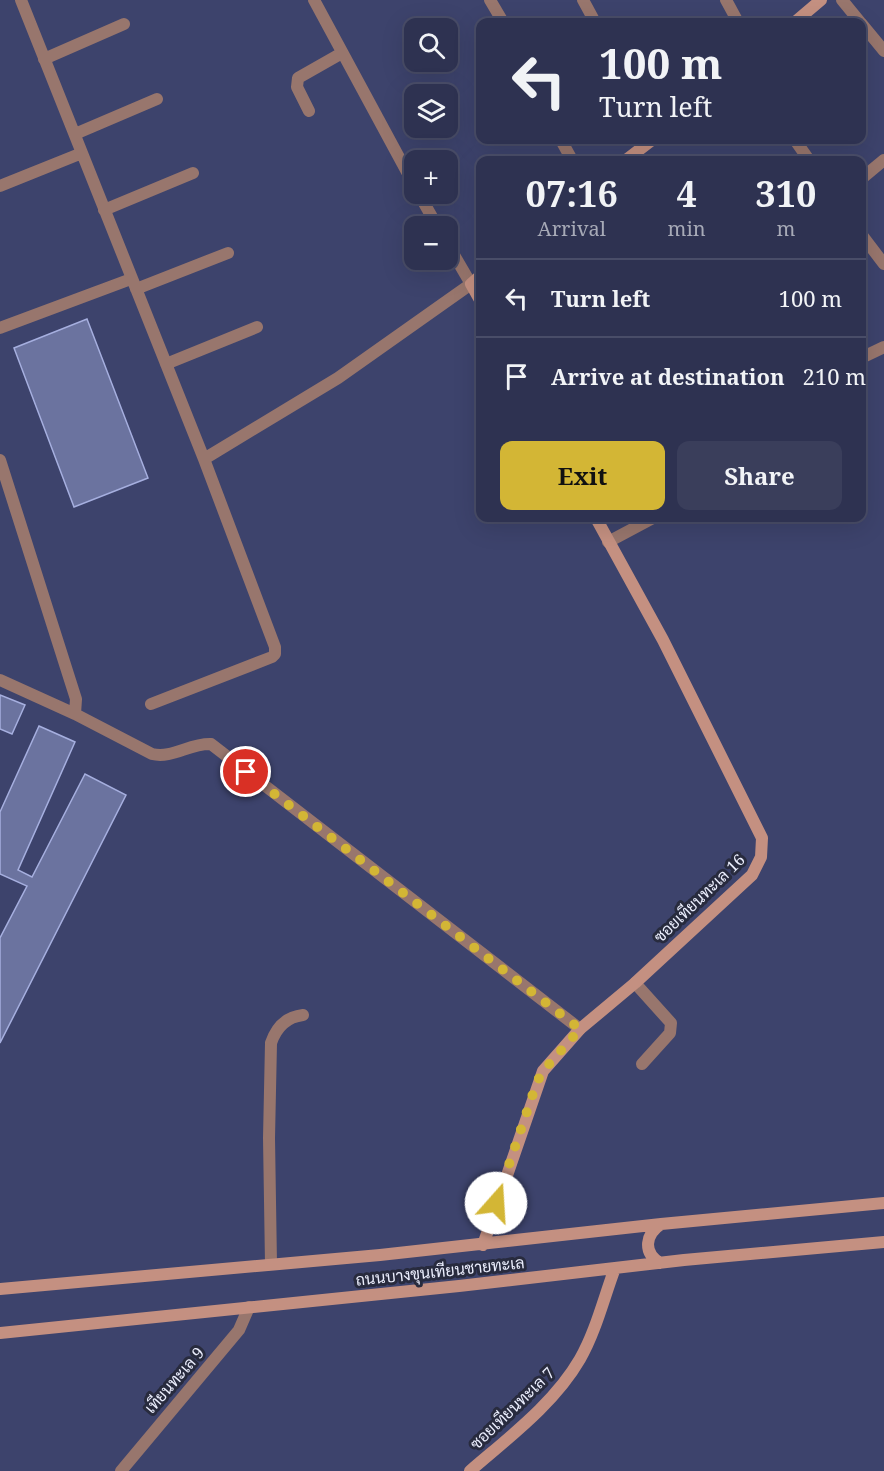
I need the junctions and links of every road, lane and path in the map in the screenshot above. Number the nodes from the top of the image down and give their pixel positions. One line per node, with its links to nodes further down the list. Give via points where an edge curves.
1 (21, 0): 17 (street)
2 (314, 0): 16 (street)
3 (490, 0): 8 (street)
4 (583, 0): 9 (street)
5 (726, 0): 10 (street)
6 (821, 0): 11 (main road)
7 (842, 0): 12 (street)
8 (501, 18)
9 (593, 18)
10 (736, 18)
11 (800, 18)
12 (857, 18)
13 (124, 24): 17 (street)
14 (866, 29): 15 (street)
15 (884, 51)
16 (342, 53): 19 (street, via 298,78 297,87); 25 (street)
17 (44, 59): 20 (street)
18 (157, 99): 20 (street)
19 (309, 111)
20 (75, 134): 22 (street)
21 (647, 144): 23 (main road)
22 (82, 153): 28 (street); 29 (street)
23 (631, 156)
24 (884, 160): 27 (street)
25 (404, 166)
26 (193, 173): 29 (street)
27 (866, 175)
28 (0, 186)
29 (104, 210): 35 (street)
30 (866, 241): 33 (street)
31 (228, 253): 35 (street)
32 (458, 258): 34 (street)
33 (884, 264)
34 (475, 280): 41 (street, via 338,378)
35 (133, 284): 37 (street); 40 (street)
36 (257, 327): 40 (street)
37 (0, 328)
38 (884, 347): 39 (street)
39 (866, 356)
40 (166, 364): 41 (street)
41 (204, 459): 47 (street, via 275,654)
42 (0, 460): 48 (street, via 76,699)
43 (598, 522): 45 (main road, ซอยเทียนทะเล 16)
44 (646, 522): 45 (street)
45 (608, 542): 49 (main road, ซอยเทียนทะเล 16, via 663,640 763,846 752,874)
46 (0, 680): 48 (street)
47 (151, 704)
48 (75, 714): 51 (street, via 160,756 211,744)
49 (635, 983): 51 (main road, ซอยเทียนทะเล 16); 52 (street, via 671,1023)
50 (303, 1015): 58 (street, via 291,1016 275,1032 271,1043)
51 (580, 1029): 56 (main road, ซอยเทียนทะเล 16, via 537,1082)
52 (642, 1064)
53 (884, 1203): 54 (main road, ถนนบางขุนเทียนชายทะเล)
54 (661, 1224): 56 (main road, ถนนบางขุนเทียนชายทะเล); 57 (main road, via 652,1230 647,1243 651,1255)
55 (884, 1242): 57 (main road, ถนนบางขุนเทียนชายทะเล)
56 (483, 1245): 58 (main road, ถนนบางขุนเทียนชายทะเล)
57 (660, 1263): 59 (main road, ถนนบางขุนเทียนชายทะเล)
58 (272, 1264): 60 (main road, ถนนบางขุนเทียนชายทะเล)
59 (615, 1268): 61 (main road, ถนนบางขุนเทียนชายทะเล); 64 (main road, ซอยเทียนทะเล 7, via 581,1357 564,1383)
60 (0, 1289)
61 (249, 1308): 62 (main road, ถนนบางขุนเทียนชายทะเล); 63 (street, เทียนทะเล 9, via 239,1330)
62 (0, 1333)
63 (121, 1471)
64 (470, 1471)

